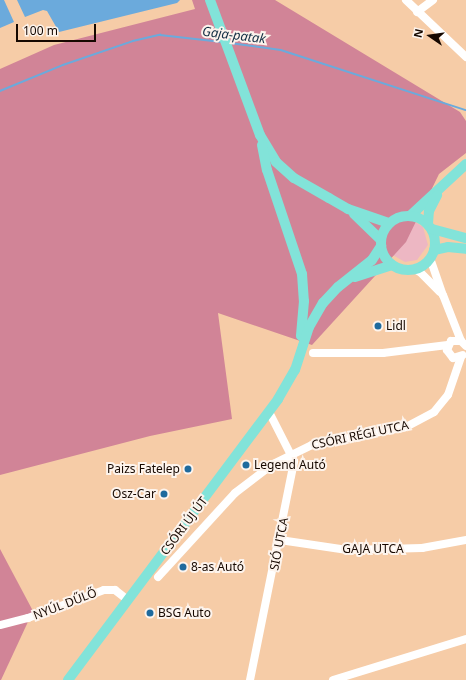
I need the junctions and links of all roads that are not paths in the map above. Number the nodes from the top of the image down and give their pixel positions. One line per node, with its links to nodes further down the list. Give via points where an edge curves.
1 (210, 0): 6 (main road)
2 (406, 0): 4 (street)
3 (433, 0): 4 (street)
4 (417, 12): 5 (street)
5 (466, 57)
6 (260, 135): 9 (main road, via 271,155 289,174); 26 (main road, via 267,170 302,274 304,318)
7 (466, 164): 8 (main road)
8 (450, 178): 10 (main road); 12 (main road, via 433,202 428,215)
9 (348, 209): 11 (main road); 14 (main road)
10 (411, 215): 11 (main road, via 399,217); 12 (main road)
11 (389, 223): 14 (main road)
12 (430, 226): 13 (main road); 16 (main road, via 436,241)
13 (466, 238)
14 (381, 243): 17 (main road, via 385,257); 19 (main road, via 372,260)
15 (466, 249): 16 (main road, via 448,247)
16 (432, 254): 18 (main road); 20 (street)
17 (392, 265): 18 (main road); 19 (main road)
18 (414, 269): 20 (street)
19 (349, 279): 26 (main road, via 328,296 314,317)
20 (443, 295): 21 (street)
21 (453, 321): 22 (street); 23 (street)
22 (464, 344): 23 (street); 25 (street, CSÓRI RÉGI UTCA)
23 (450, 349): 24 (street, via 425,348 371,354); 25 (street); 27 (street)
24 (313, 353)
25 (463, 356): 27 (street, CSÓRI RÉGI UTCA)
26 (295, 370): 28 (main road, CSÓRI ÚJ ÚT)
27 (452, 386): 29 (street, CSÓRI RÉGI UTCA, via 441,405 414,423 392,430 321,442)
28 (269, 412): 29 (street, SIÓ UTCA); 33 (main road, CSÓRI ÚJ ÚT)
29 (292, 454): 30 (street, SIÓ UTCA, via 294,461); 32 (street, CSÓRI RÉGI UTCA, via 242,486)
30 (280, 540): 31 (street, GAJA UTCA, via 347,550 422,548); 37 (street, SIÓ UTCA)
31 (466, 540)
32 (158, 576)
33 (128, 600): 34 (street, NYÚL DŰLŐ, via 115,590 104,590 28,618); 36 (main road, CSÓRI ÚJ ÚT)
34 (0, 625)
35 (466, 638): 38 (street)
36 (68, 680)
37 (250, 680)
38 (333, 680)

